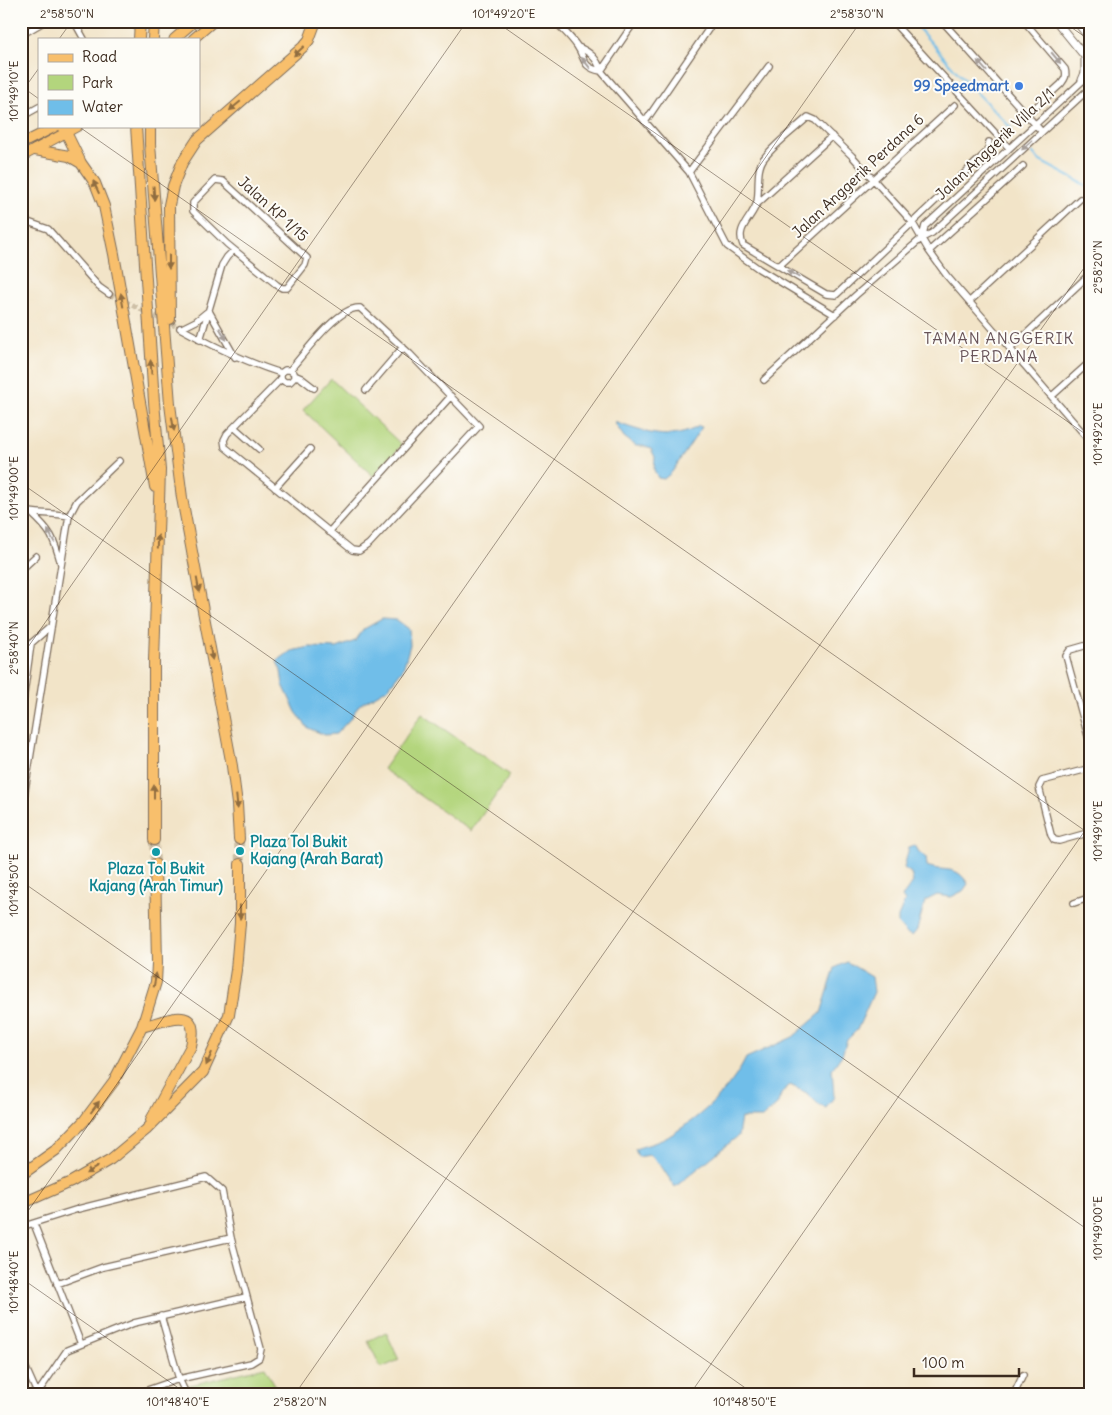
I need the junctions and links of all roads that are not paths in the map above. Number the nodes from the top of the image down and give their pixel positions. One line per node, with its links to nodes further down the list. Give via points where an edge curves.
1 (45, 21): 17 (street)
2 (74, 21): 18 (street)
3 (140, 21): 19 (highway)
4 (154, 21): 20 (highway)
5 (195, 21): 16 (main road)
6 (214, 21): 23 (main road)
7 (316, 21): 80 (highway, one-way to 80, via 312,35 303,47 197,140 172,186 169,204)
8 (555, 21): 25 (street)
9 (635, 21): 29 (street)
10 (714, 21): 37 (street)
11 (892, 21): 47 (street)
12 (942, 21): 35 (street, one-way to 12)
13 (1024, 21): 35 (street, one-way to 35, via 1066,74 1061,84)
14 (1056, 21): 26 (street)
15 (1076, 21): 24 (street)
16 (184, 30): 21 (main road); 22 (main road)
17 (21, 36)
18 (83, 38)
19 (139, 38)
20 (153, 38)
21 (175, 38)
22 (191, 38)
23 (193, 38)
24 (1091, 40)
25 (578, 47): 29 (street, via 589,52); 29 (street, one-way to 25, via 591,69 582,59)
26 (1084, 56): 27 (street); 31 (street)
27 (1091, 64)
28 (769, 66): 52 (street)
29 (601, 71): 37 (street)
30 (1091, 73): 31 (street, Jalan Anggerik Villa 2/1)
31 (1082, 80): 38 (street, Jalan Anggerik Villa 2/1)
32 (1090, 88): 43 (street, Jalan Anggerik Villa 2/1)
33 (955, 104): 53 (street, Jalan Anggerik Perdana 6)
34 (38, 108): 36 (street)
35 (1027, 116): 38 (street)
36 (21, 117)
37 (645, 122): 52 (street)
38 (1034, 124): 43 (street); 47 (street, Jalan Anggerik Villa 2/1)
39 (53, 128): 46 (main road)
40 (136, 128): 87 (highway, one-way to 40, via 160,470)
41 (150, 128): 80 (highway, one-way to 80)
42 (65, 130): 48 (main road); 50 (highway)
43 (1042, 132): 58 (street, Jalan Anggerik Villa 2/1, one-way to 58, via 932,233)
44 (832, 136): 53 (street); 55 (street); 55 (street, via 808,117 763,158)
45 (990, 142): 57 (street, via 988,151)
46 (21, 144): 48 (main road)
47 (1009, 148): 58 (street, Jalan Anggerik Villa 2/1, via 924,226)
48 (34, 151): 49 (main road); 50 (highway, via 69,156)
49 (21, 157)
50 (82, 163): 87 (highway, one-way to 50, via 104,206)
51 (1023, 166): 60 (street)
52 (689, 172): 66 (street, via 727,246)
53 (874, 180): 57 (street); 61 (street, Jalan Anggerik Perdana 6)
54 (1080, 200): 64 (street)
55 (757, 204): 61 (street, via 741,231 741,240 743,245)
56 (21, 221): 63 (street, via 48,229)
57 (912, 222): 58 (street); 61 (street, one-way to 61, via 836,294 826,294)
58 (922, 238): 60 (street); 66 (street, Jalan Anggerik Villa 2/1)
59 (234, 250): 59 (street, Jalan KP 1/15, via 192,208 193,202 215,180 223,181 307,258 305,266 287,288 282,288); 65 (street, via 222,265)
60 (929, 251): 64 (street)
61 (779, 266)
62 (1091, 273): 69 (street)
63 (109, 294)
64 (970, 301): 69 (street)
65 (209, 311): 67 (street); 67 (street, via 181,328); 70 (street, one-way to 70)
66 (835, 315): 75 (street, Jalan Anggerik Villa 2/1)
67 (200, 340): 70 (street)
68 (403, 347): 72 (street, via 367,313 355,308 336,318); 77 (street); 78 (street)
69 (1011, 348): 79 (street)
70 (236, 357): 74 (street)
71 (1091, 361): 79 (street)
72 (290, 370): 73 (street); 74 (street, via 285,370)
73 (294, 375): 74 (street, via 290,382 285,382); 76 (street)
74 (281, 376): 81 (street)
75 (764, 380)
76 (314, 388)
77 (366, 390)
78 (451, 396): 91 (street); 91 (street, via 478,423 477,430 369,544 352,550)
79 (1052, 396): 82 (street)
80 (170, 404): 104 (highway, one-way to 104, via 182,498 232,766)
81 (234, 427): 83 (street); 86 (street, via 224,440 225,447)
82 (1091, 442)
83 (258, 449)
84 (310, 449): 86 (street)
85 (118, 461): 90 (street, via 77,500)
86 (275, 488): 91 (street)
87 (158, 503): 105 (highway, one-way to 87)
88 (21, 511): 89 (street)
89 (31, 513): 90 (street); 93 (street, one-way to 89, via 52,536)
90 (70, 516): 93 (street)
91 (329, 532)
92 (36, 556): 94 (street)
93 (61, 566): 95 (street)
94 (21, 570)
95 (50, 627): 96 (street); 102 (street)
96 (32, 644): 98 (street); 99 (street)
97 (1091, 644): 100 (street, via 1070,650 1066,656)
98 (21, 652)
99 (21, 715)
100 (1091, 747)
101 (1091, 768): 103 (street, via 1042,781 1038,786 1054,840)
102 (21, 815)
103 (1091, 832)
104 (239, 839)
105 (154, 840)
106 (155, 864): 110 (highway, one-way to 106, via 156,982)
107 (240, 864): 111 (highway, one-way to 111, via 240,923 229,1015 203,1072)
108 (1091, 897): 109 (street)
109 (1074, 903)
110 (142, 1027): 111 (highway, via 181,1017 188,1019 194,1032 191,1046); 112 (highway, one-way to 110, via 56,1150 84,1121 114,1081)
111 (146, 1130): 113 (highway, one-way to 113, via 111,1159 79,1178)
112 (21, 1175)
113 (21, 1204)
114 (34, 1224): 115 (street); 116 (street, via 78,1209 206,1178 222,1191); 117 (street)
115 (21, 1227)
116 (231, 1238): 117 (street, via 103,1267); 118 (street)
117 (57, 1284): 120 (street)
118 (246, 1297): 119 (street); 123 (street, via 261,1349 259,1358 251,1363)
119 (161, 1316): 120 (street); 123 (street)
120 (81, 1344): 124 (street, via 67,1350)
121 (21, 1357): 124 (street)
122 (1023, 1375): 127 (street)
123 (179, 1379): 125 (street); 126 (street)
124 (37, 1393)
125 (136, 1394)
126 (186, 1394)
127 (1014, 1394)

